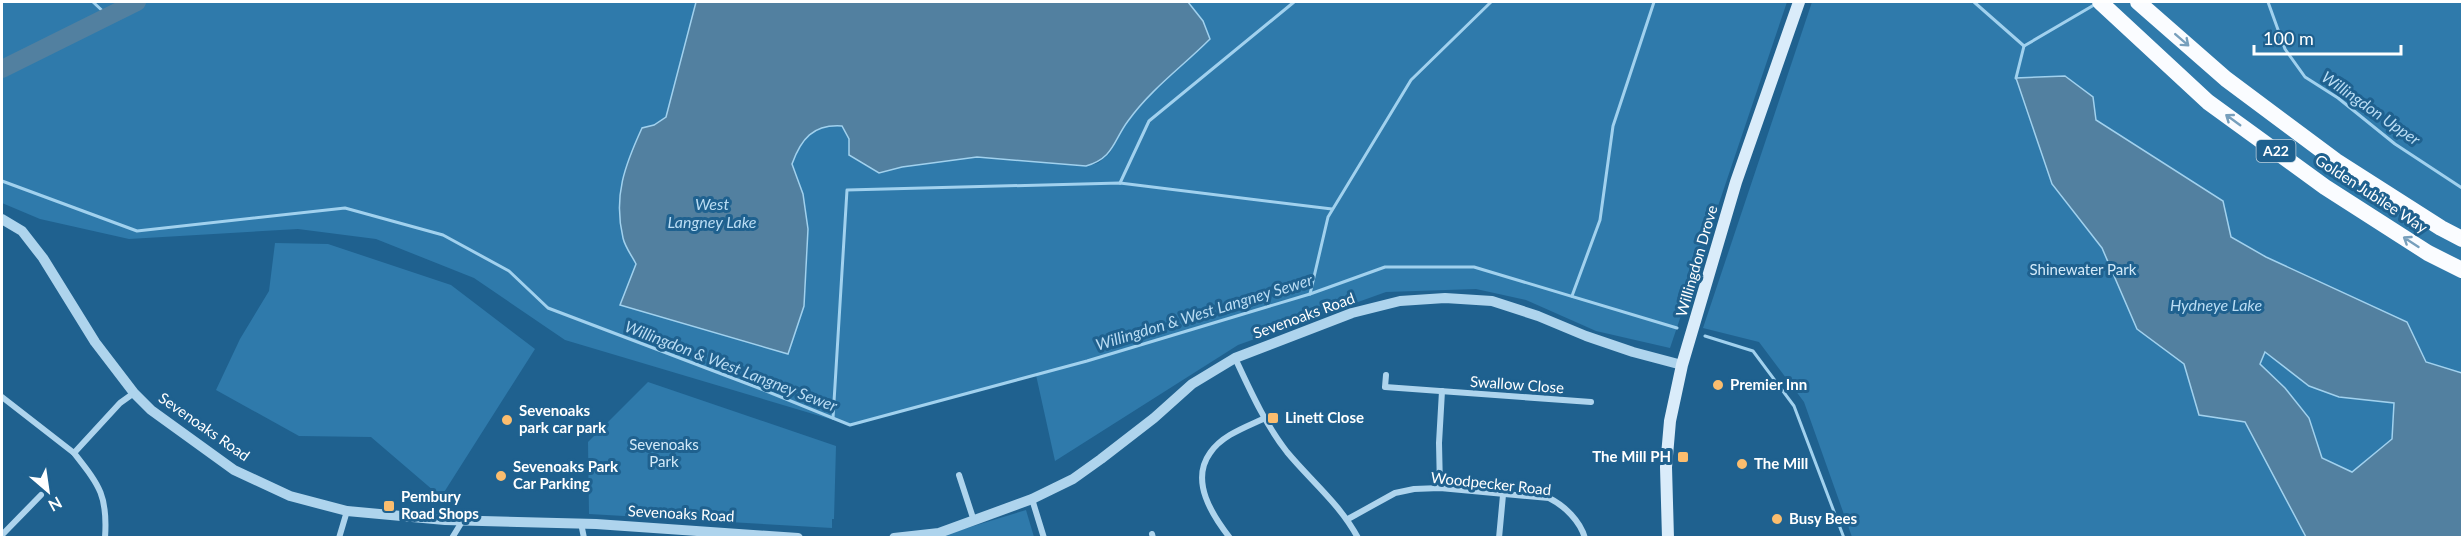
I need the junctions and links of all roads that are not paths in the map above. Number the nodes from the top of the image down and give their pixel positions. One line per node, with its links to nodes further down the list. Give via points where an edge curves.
1 (1799, 2): 8 (main road, Willingdon Drove, via 1736,182)
2 (2138, 2): 5 (highway, Golden Jubilee Way / A22, one-way to 5, via 2226,79 2336,161)
3 (2104, 5): 6 (highway, Golden Jubilee Way / A22, one-way to 3, via 2428,253 2325,187 2217,109)
4 (2, 219): 11 (street, Sevenoaks Road, via 22,231 43,258 95,342)
5 (2463, 238)
6 (2463, 270)
7 (1234, 358): 8 (street, Sevenoaks Road, via 1352,313 1400,301 1445,298 1492,301 1633,352); 14 (street); 20 (street, Sevenoaks Road, via 1192,384 1073,479)
8 (1682, 365): 39 (main road, Willingdon Drove, via 1666,467)
9 (1386, 375): 10 (street, Swallow Close, via 1385,387)
10 (1442, 391): 13 (street, Swallow Close); 17 (street)
11 (134, 393): 15 (street); 21 (street, Sevenoaks Road, via 151,410 234,470 290,496)
12 (2, 399): 15 (street)
13 (1591, 402)
14 (1264, 418): 23 (street, via 1286,451); 35 (street, via 1232,434 1210,453 1202,474 1206,499)
15 (74, 453): 28 (street, via 97,482 107,512)
16 (959, 474): 24 (street)
17 (1440, 488): 19 (street, Woodpecker Road); 23 (street, Woodpecker Road, via 1395,493)
18 (41, 495): 26 (street)
19 (1503, 495): 37 (street); 38 (street, Woodpecker Road, via 1549,498 1559,503)
20 (1032, 500): 24 (street, Sevenoaks Road); 34 (street)
21 (347, 512): 22 (street, Sevenoaks Road); 29 (street)
22 (463, 519): 25 (street, Sevenoaks Road); 30 (street)
23 (1348, 519): 36 (street)
24 (974, 521): 33 (street, Sevenoaks Road, via 939,533)
25 (581, 523): 27 (street, Sevenoaks Road); 31 (street)
26 (2, 535)
27 (733, 535): 32 (street, Sevenoaks Road)
28 (105, 537)
29 (339, 537)
30 (452, 537)
31 (584, 537)
32 (798, 537)
33 (894, 537)
34 (1044, 537)
35 (1230, 537)
36 (1358, 537)
37 (1500, 537)
38 (1585, 537)
39 (1668, 537)

